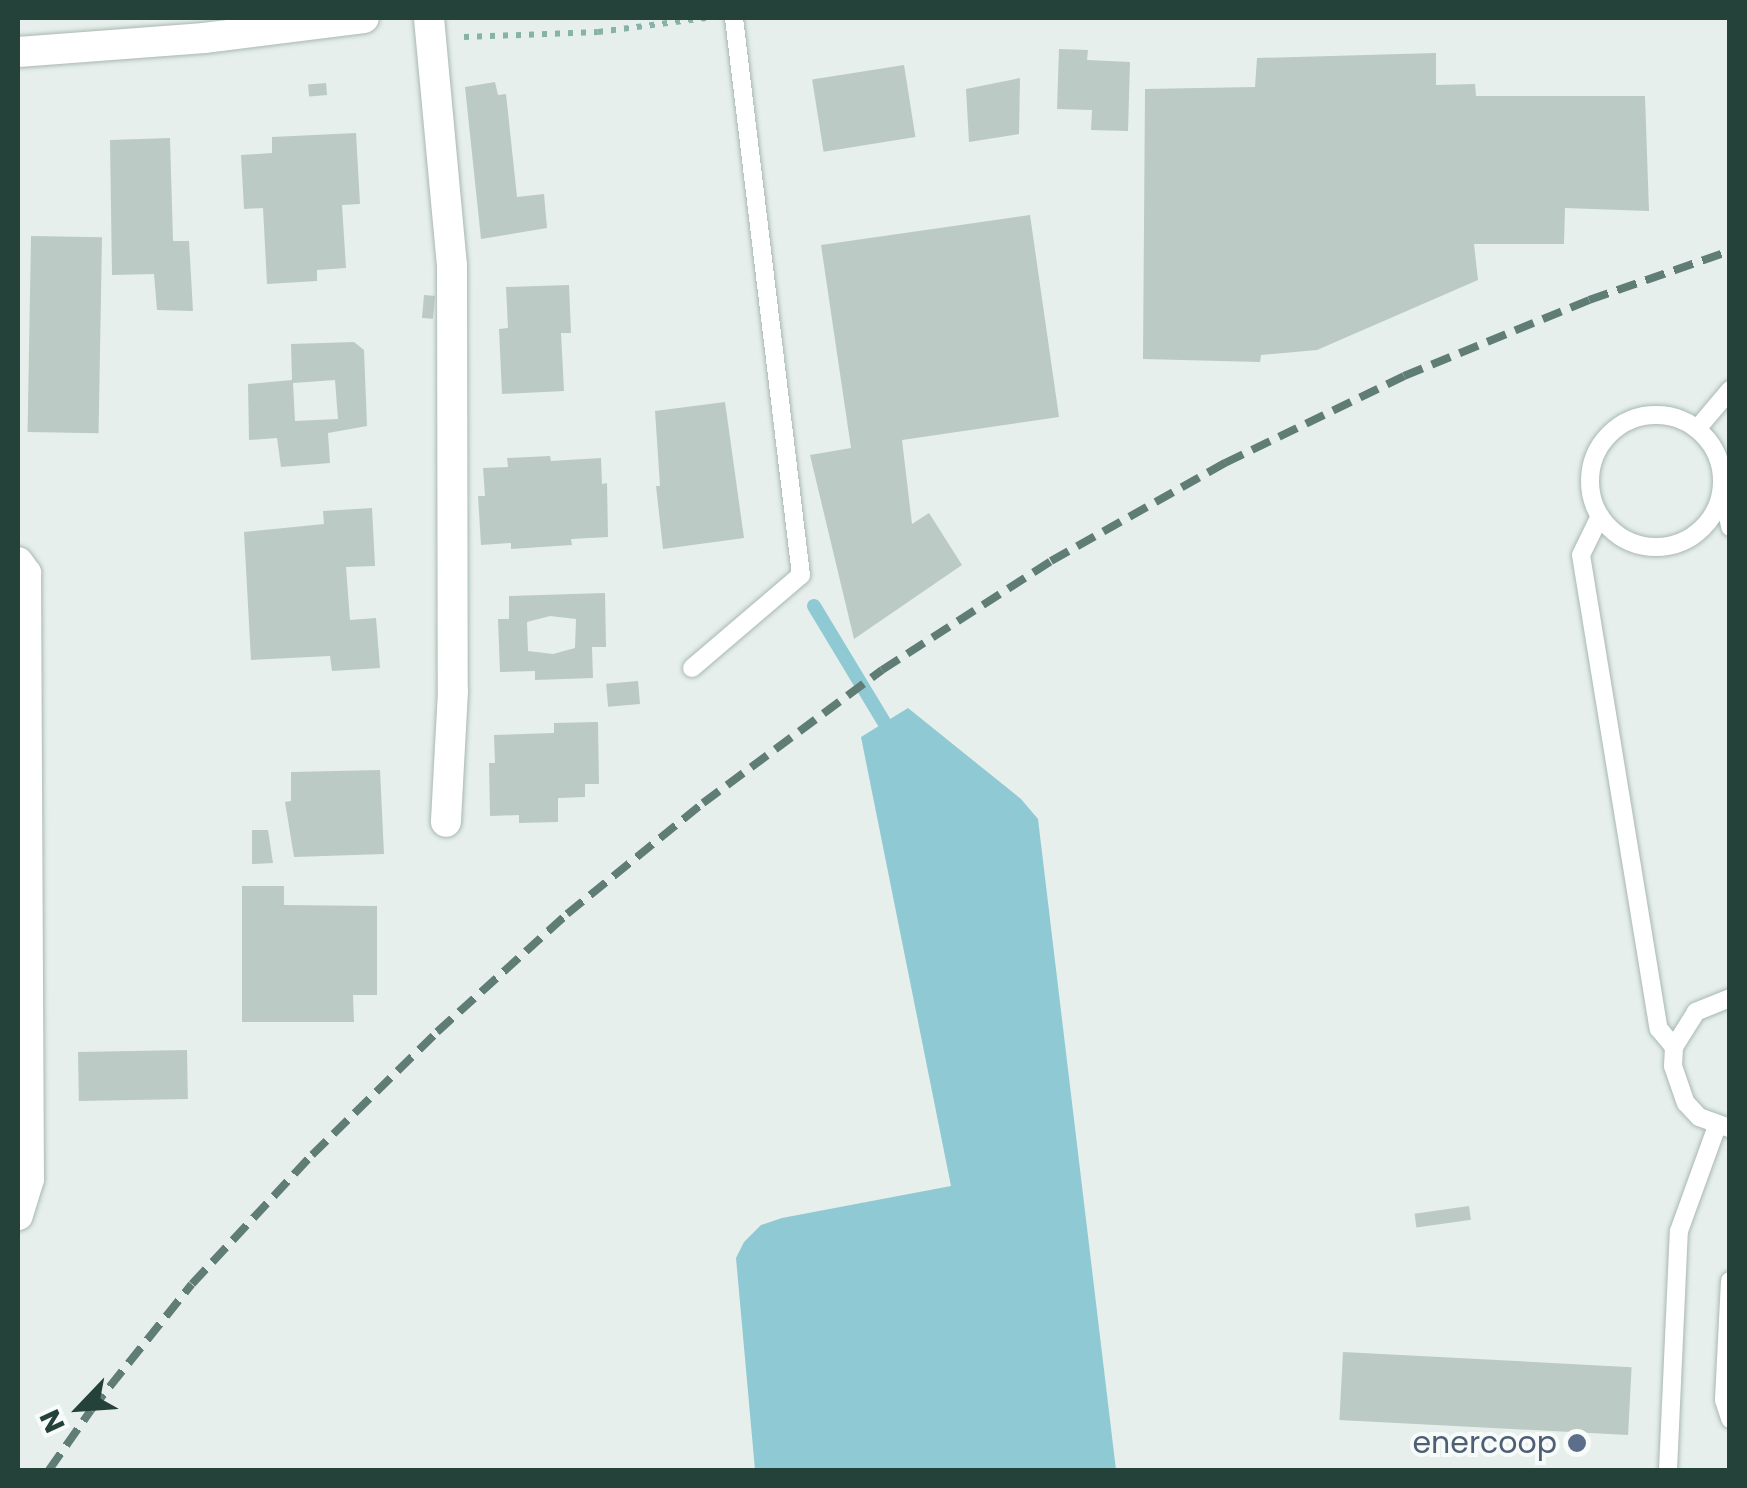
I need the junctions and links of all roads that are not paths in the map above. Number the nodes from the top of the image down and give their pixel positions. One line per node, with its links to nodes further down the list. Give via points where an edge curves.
1 (364, 18): 4 (street)
2 (429, 18): 12 (street, via 452,266 453,692)
3 (734, 18): 11 (lane, via 801,575)
4 (18, 52)
5 (1730, 390): 6 (lane)
6 (1697, 429): 7 (lane, via 1717,454); 8 (lane, via 1663,415 1627,421 1612,431 1590,480)
7 (1722, 486): 8 (lane, via 1718,504 1696,534 1662,548 1626,540); 9 (lane)
8 (1600, 516): 14 (lane, via 1581,555 1659,1029)
9 (1730, 527)
10 (18, 562): 16 (street, via 26,573 29,1160)
11 (692, 668)
12 (446, 822)
13 (1730, 998): 14 (lane, via 1696,1012)
14 (1674, 1047): 15 (lane, via 1674,1072 1686,1103)
15 (1723, 1127): 20 (lane, via 1679,1231)
16 (18, 1216)
17 (1730, 1280): 18 (lane)
18 (1728, 1329): 19 (lane, via 1724,1400)
19 (1730, 1419)
20 (1668, 1470)

